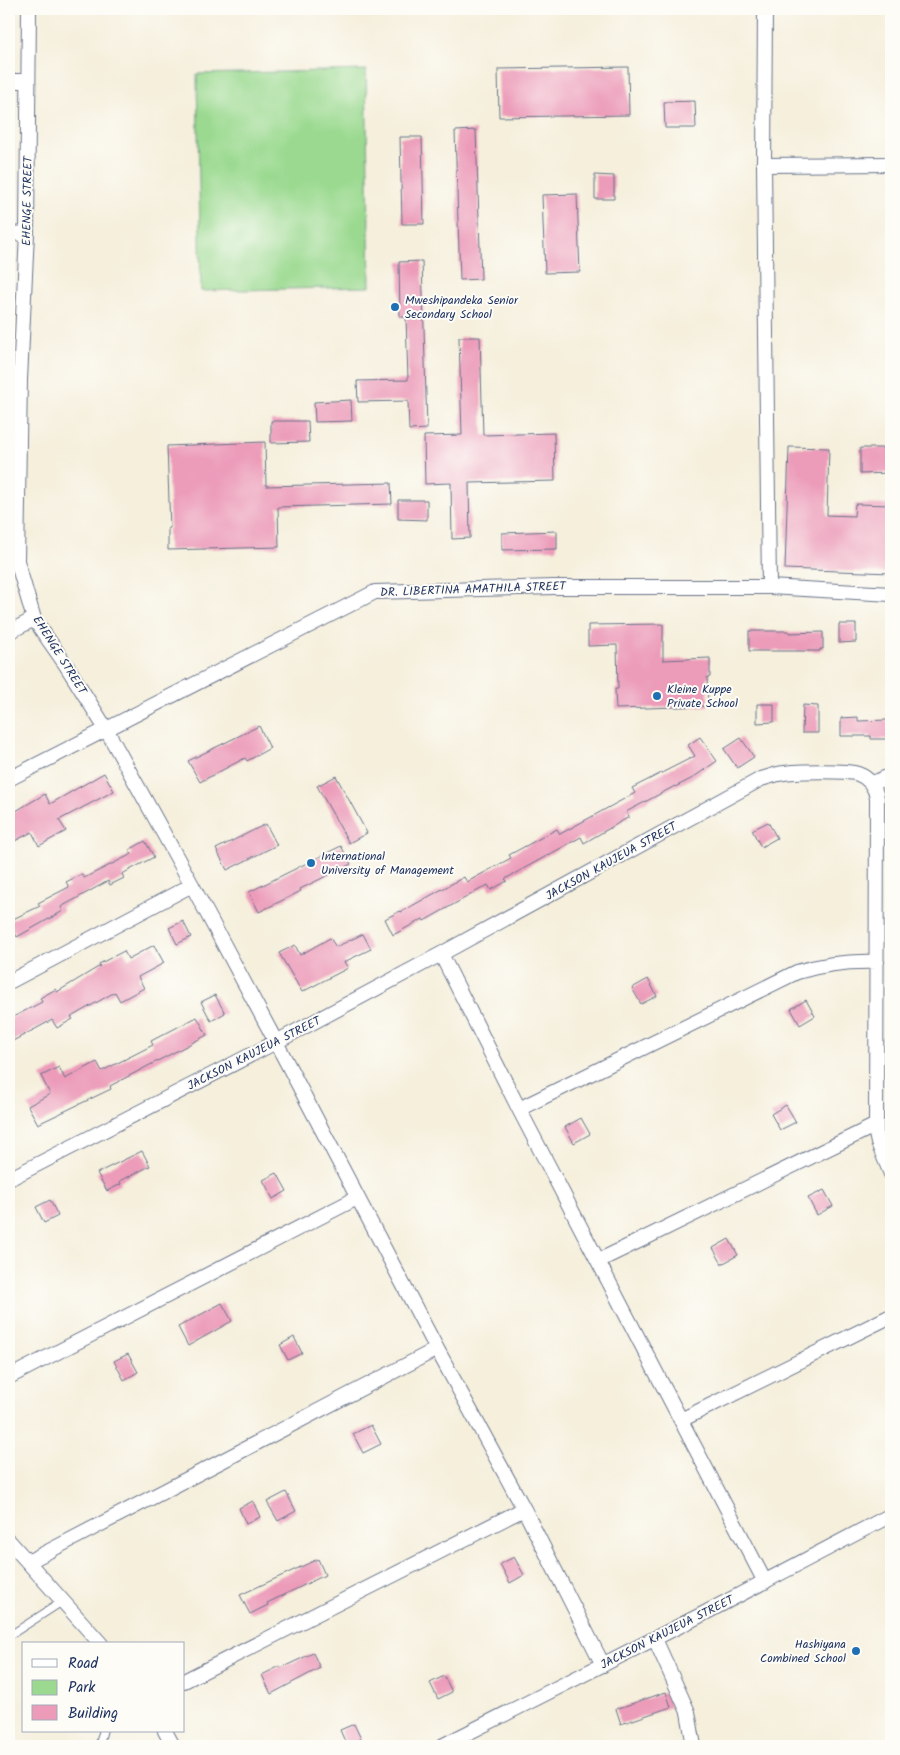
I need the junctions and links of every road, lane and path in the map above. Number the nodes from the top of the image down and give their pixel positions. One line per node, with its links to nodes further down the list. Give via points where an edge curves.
1 (29, 9): 3 (street, EHENGE STREET)
2 (765, 9): 6 (street)
3 (28, 80): 4 (street); 7 (street, EHENGE STREET)
4 (9, 81)
5 (891, 164): 6 (street)
6 (764, 165): 10 (street)
7 (28, 233): 8 (street); 9 (street, EHENGE STREET)
8 (9, 234)
9 (15, 380): 12 (street, EHENGE STREET, via 16,561)
10 (770, 587): 11 (street, DR. LIBERTINA AMATHILA STREET); 14 (street, DR. LIBERTINA AMATHILA STREET, via 554,587 375,592)
11 (891, 594)
12 (34, 619): 13 (street); 14 (street, EHENGE STREET)
13 (9, 632)
14 (106, 729): 16 (street, DR. LIBERTINA AMATHILA STREET); 18 (street, EHENGE STREET)
15 (891, 775): 17 (street)
16 (9, 779)
17 (871, 784): 19 (street, JACKSON KAUJEUA STREET, via 859,774 848,773 783,773 761,779); 20 (street, via 877,798)
18 (192, 886): 21 (street); 22 (street, EHENGE STREET)
19 (441, 954): 22 (street, JACKSON KAUJEUA STREET); 23 (street)
20 (877, 962): 23 (street, via 838,962 797,972); 24 (street)
21 (9, 982)
22 (276, 1042): 26 (street, JACKSON KAUJEUA STREET); 27 (street, EHENGE STREET)
23 (520, 1109): 28 (street)
24 (876, 1125): 25 (street, via 878,1143); 28 (street)
25 (891, 1174)
26 (9, 1179)
27 (357, 1198): 30 (street, EHENGE STREET); 31 (street)
28 (598, 1261): 32 (street)
29 (891, 1316): 32 (street)
30 (437, 1349): 33 (street, EHENGE STREET); 36 (street)
31 (9, 1377)
32 (681, 1420): 37 (street)
33 (524, 1509): 42 (street, EHENGE STREET); 43 (street)
34 (891, 1515): 37 (street, JACKSON KAUJEUA STREET)
35 (9, 1541): 36 (street)
36 (28, 1562): 38 (street)
37 (765, 1582): 40 (street, JACKSON KAUJEUA STREET)
38 (63, 1601): 39 (lane); 41 (street)
39 (9, 1636)
40 (655, 1639): 42 (street, JACKSON KAUJEUA STREET); 49 (street, via 688,1712)
41 (98, 1642)
42 (603, 1665): 48 (street, JACKSON KAUJEUA STREET)
43 (185, 1680)
44 (104, 1732): 46 (lane)
45 (166, 1732): 47 (street)
46 (99, 1746)
47 (173, 1746)
48 (442, 1746)
49 (694, 1746)

